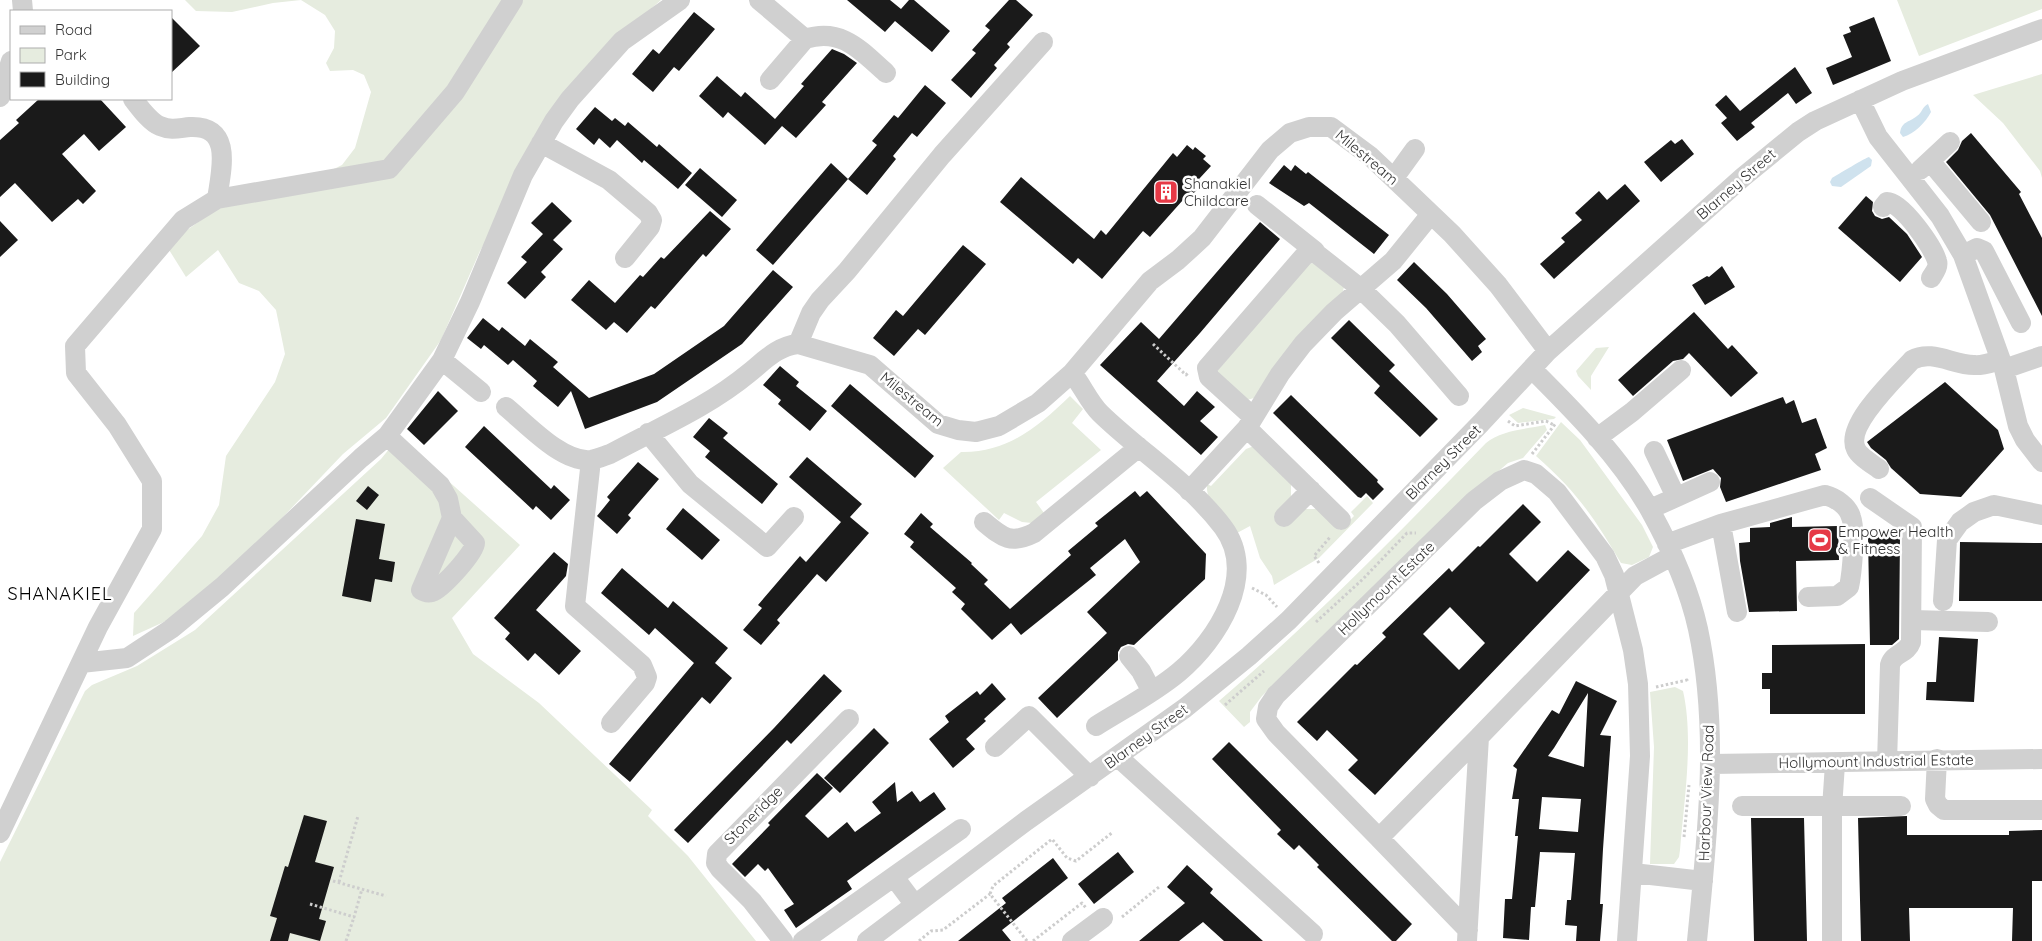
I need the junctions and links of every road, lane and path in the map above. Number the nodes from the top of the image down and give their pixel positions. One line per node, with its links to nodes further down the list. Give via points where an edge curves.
1 (512, 0): 19 (street, via 455,92 389,169)
2 (680, 0): 14 (street, via 622,41 570,99)
3 (760, 0): 5 (street)
4 (2042, 29): 12 (street, Blarney Street, via 1909,78)
5 (806, 39): 8 (street, via 837,36 856,47); 9 (street)
6 (1043, 42): 32 (street, via 942,155 820,300)
7 (10, 64): 10 (street)
8 (886, 73)
9 (770, 80)
10 (0, 97)
11 (134, 100): 19 (street, via 158,126 174,130 191,127 210,130 220,140 223,160)
12 (1860, 100): 18 (street, via 1878,138); 34 (street, Blarney Street, via 1815,121 1773,152)
13 (1950, 142): 16 (street)
14 (542, 143): 28 (street, via 609,180 648,213 652,220 650,227); 36 (street, via 523,175)
15 (1415, 149): 17 (street)
16 (1930, 161): 18 (street); 24 (street)
17 (1394, 178): 22 (street, Milestream); 41 (street, Milestream, via 1331,127 1309,127 1290,133 1270,150 1202,238 1150,281)
18 (1912, 178): 23 (street)
19 (217, 199): 84 (street, via 183,220 75,346 76,373 152,480 152,529)
20 (1257, 205): 26 (street)
21 (1883, 207): 25 (street, via 1887,202 1895,204)
22 (1431, 214): 30 (street, via 1393,260); 34 (street, Milestream, via 1498,285)
23 (1940, 216): 25 (street); 27 (street)
24 (1981, 222)
25 (1922, 233): 29 (street, via 1938,262)
26 (1315, 251): 30 (street); 47 (street, via 1304,256 1208,368 1209,377)
27 (1963, 255): 31 (street, via 1977,248 1984,251); 37 (street)
28 (625, 258)
29 (1931, 278)
30 (1360, 288): 43 (street, via 1415,344); 47 (street, via 1303,344)
31 (2021, 323)
32 (798, 344): 41 (street, Milestream, via 870,365 938,424 976,432 1010,421 1038,403); 49 (street, via 776,351 720,395)
33 (1153, 344): 40 (path, via 1186,375)
34 (1548, 350): 38 (street, Blarney Street)
35 (2042, 356): 37 (street)
36 (442, 360): 42 (street); 50 (street)
37 (2003, 364): 55 (street, via 2018,426); 56 (street, via 1974,366 1938,357 1912,360 1856,428 1856,450)
38 (1532, 368): 45 (street, Harbour View Road); 46 (street, Blarney Street)
39 (1681, 370): 51 (street)
40 (1189, 371)
41 (1072, 373): 52 (street, via 1098,411)
42 (481, 392)
43 (1459, 396)
44 (506, 407): 54 (street, via 558,450 575,458)
45 (1570, 407): 48 (path); 51 (street, Harbour View Road)
46 (1496, 408): 48 (path, via 1515,426 1546,421); 79 (street, Blarney Street)
47 (1250, 423): 59 (street); 60 (street)
48 (1554, 425): 57 (path, via 1528,459)
49 (648, 433): 54 (street, via 610,454); 65 (street, via 690,484 767,547)
50 (387, 436): 67 (street, via 440,485 448,499); 84 (street, via 171,630 127,658)
51 (1596, 438): 63 (street, Harbour View Road)
52 (1138, 448): 60 (street); 68 (street, via 1024,538 1002,537)
53 (1654, 451): 61 (street)
54 (591, 460): 91 (street, via 575,606 642,665 648,677)
55 (2042, 462)
56 (1879, 469)
57 (1524, 470): 71 (street, Hollymount Estate, via 1486,491); 75 (street, via 1536,474 1556,492 1605,556 1614,575)
58 (1710, 482): 61 (street)
59 (1311, 490): 66 (street); 70 (street)
60 (1189, 491): 74 (street, via 1227,533 1235,552)
61 (1676, 497): 63 (street)
62 (1870, 498): 80 (street, via 1912,527)
63 (1650, 509): 72 (street, Harbour View Road)
64 (2042, 515): 77 (street, via 1994,505 1974,512 1960,522 1946,540)
65 (794, 517)
66 (1284, 517)
67 (452, 518)
68 (984, 522)
69 (1721, 524): 72 (street); 76 (street, via 1825,495 1839,502 1851,517 1852,576 1849,587 1837,596); 78 (street)
70 (1337, 527): 73 (path, via 1314,556)
71 (1435, 540): 82 (path, via 1407,533); 112 (street, Hollymount Estate, via 1276,695 1268,707 1266,719 1276,734)
72 (1670, 550): 75 (street); 99 (street, Harbour View Road, via 1698,629 1706,688)
73 (1320, 564)
74 (1236, 580): 79 (path, via 1266,595); 86 (street, via 1232,598 1211,635 1179,672)
75 (1617, 594): 88 (street, via 1633,650); 93 (street)
76 (1808, 596)
77 (1943, 601)
78 (1737, 612)
79 (1289, 620): 95 (street, Blarney Street, via 1218,683)
80 (1912, 620): 81 (street); 98 (street, via 1909,648 1894,657 1890,665)
81 (1988, 622)
82 (1311, 627)
83 (1129, 656): 86 (street)
84 (81, 663): 110 (street)
85 (1269, 666): 89 (path)
86 (1151, 690): 92 (street)
87 (1689, 690): 88 (path, via 1687,680)
88 (1638, 692): 113 (street, via 1640,756)
89 (1225, 705)
90 (849, 719): 129 (street, Stoneridge, via 717,854 716,863 720,869 752,901)
91 (611, 723)
92 (1096, 726)
93 (1479, 737): 112 (street); 127 (street, Hollymount Estate)
94 (995, 747): 101 (street, via 1029,716)
95 (1118, 757): 101 (street, Blarney Street); 126 (street)
96 (1937, 759): 97 (street, Hollymount Industrial Estate); 98 (street, Hollymount Industrial Estate); 106 (street, via 1936,799 1944,810)
97 (2042, 759)
98 (1886, 762): 100 (street, Hollymount Industrial Estate)
99 (1710, 764): 100 (street, Hollymount Industrial Estate); 116 (street, Harbour View Road)
100 (1835, 764): 105 (street)
101 (1090, 777): 123 (street, Blarney Street)
102 (1689, 777): 111 (path)
103 (1742, 806): 105 (street)
104 (1901, 806): 105 (street)
105 (1832, 808): 137 (street)
106 (2042, 810)
107 (358, 816): 117 (path)
108 (961, 829): 114 (street)
109 (1113, 832): 120 (path, via 1076,861 1068,858 1052,839 995,884)
110 (0, 833)
111 (1684, 837)
112 (1379, 838): 127 (street, Hollymount Estate)
113 (1633, 874): 116 (street); 135 (street)
114 (894, 877): 123 (street); 130 (street)
115 (333, 880): 117 (path)
116 (1703, 881): 136 (street, Harbour View Road)
117 (339, 882): 119 (path)
118 (1159, 887): 125 (path)
119 (362, 889): 121 (path); 124 (path)
120 (990, 894): 132 (path, via 942,930 932,931); 133 (path)
121 (386, 896)
122 (310, 904): 124 (path)
123 (915, 905): 131 (street, Blarney Street)
124 (354, 917): 128 (path)
125 (1110, 920): 134 (street)
126 (1312, 934)
127 (1468, 935)
128 (346, 941)
129 (783, 941)
130 (803, 941)
131 (867, 941)
132 (919, 941)
133 (1027, 941)
134 (1072, 941)
135 (1628, 941)
136 (1697, 941)
137 (1832, 941)

